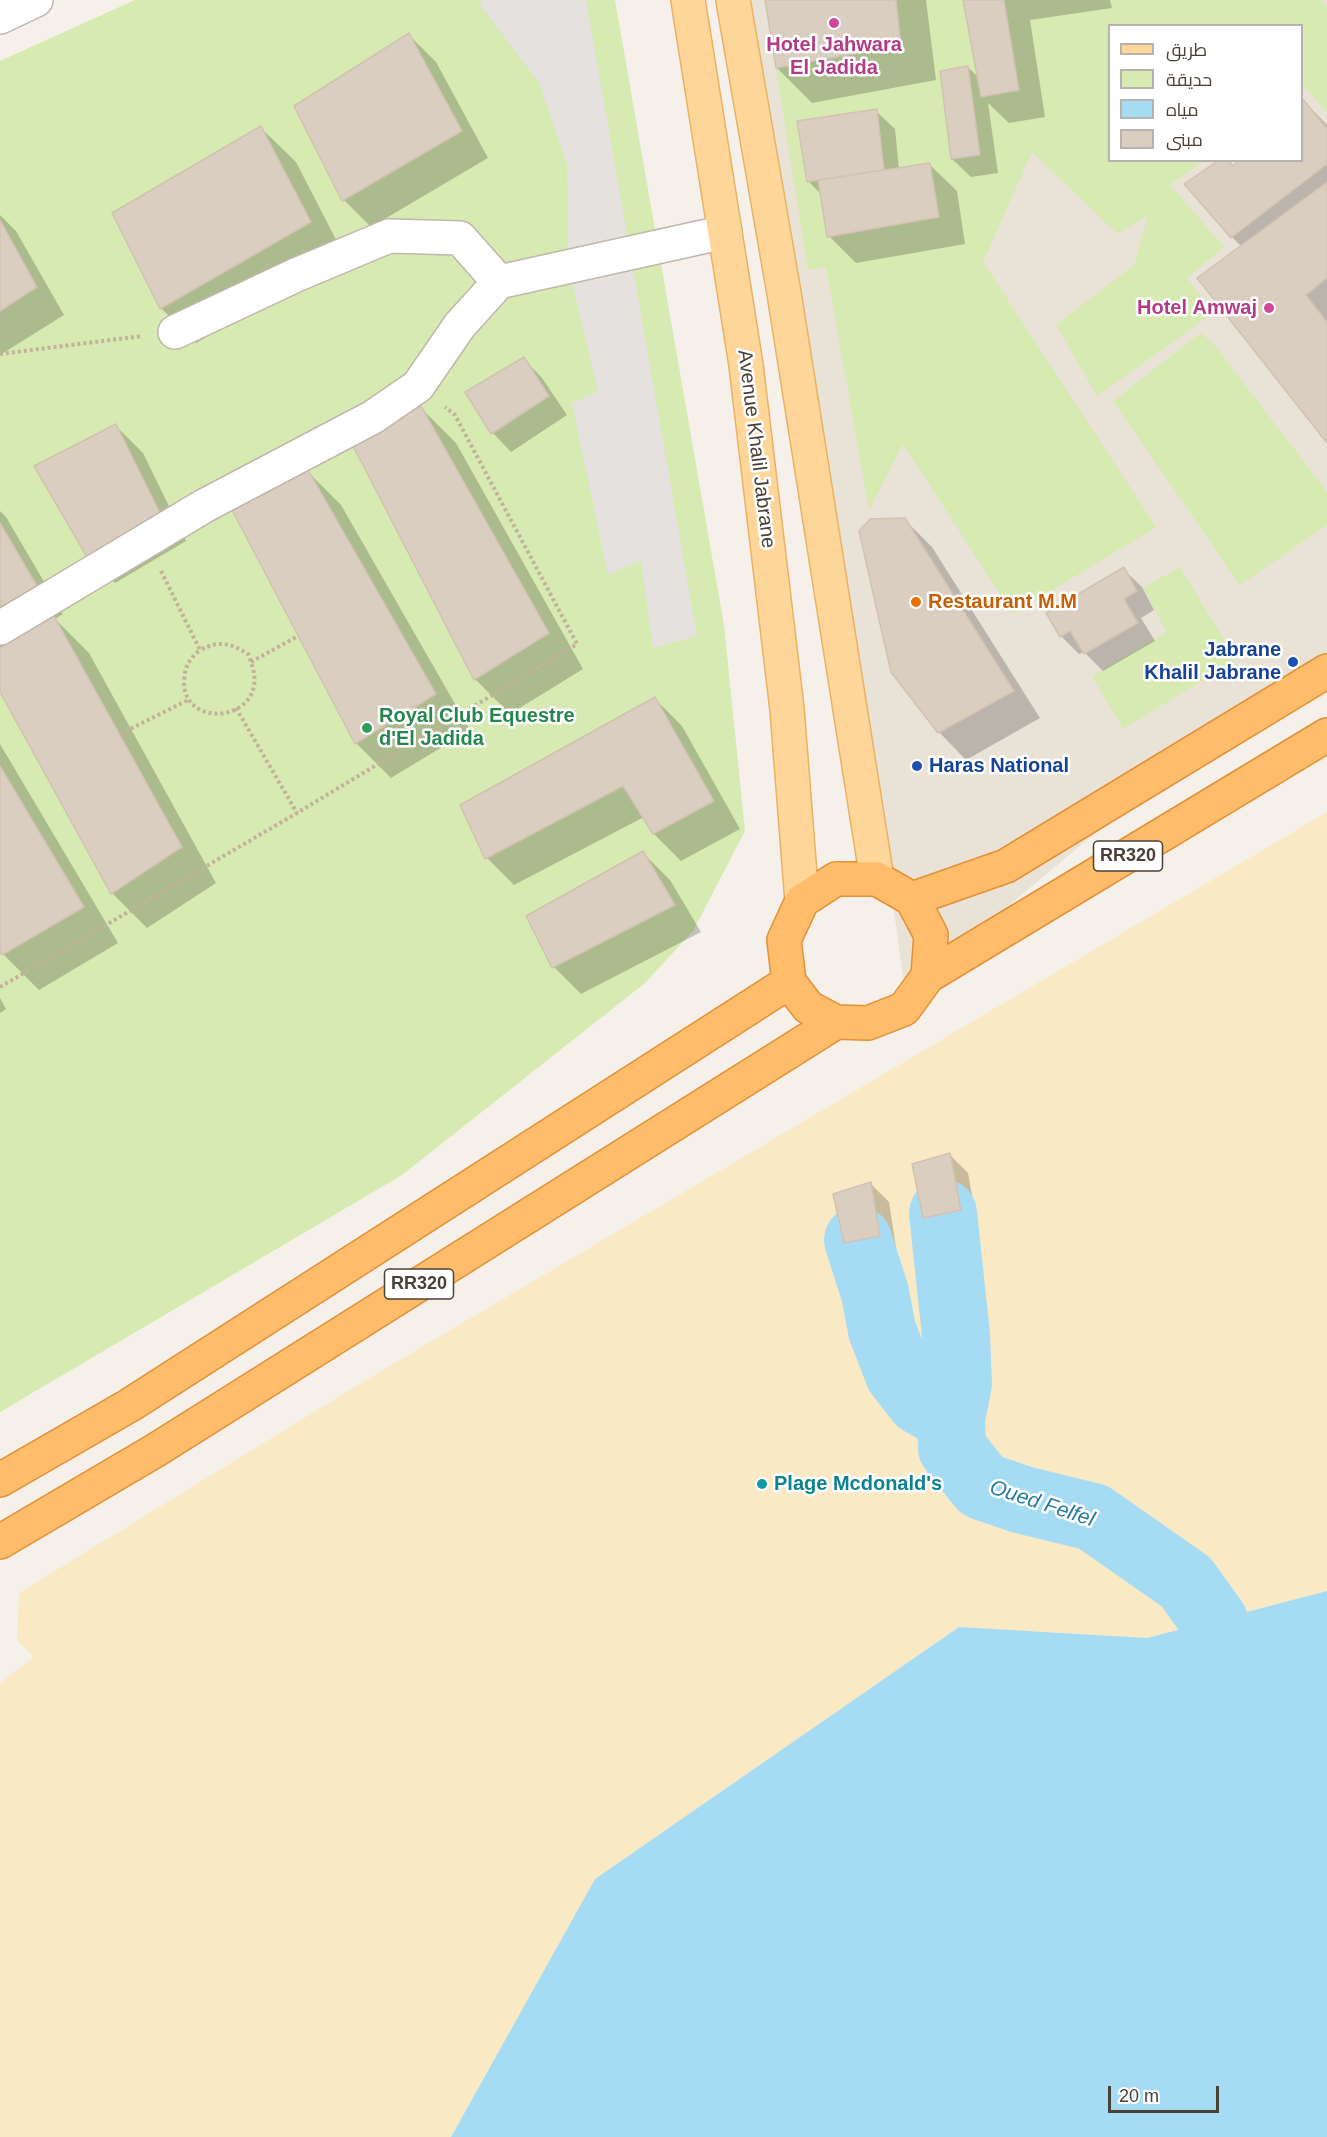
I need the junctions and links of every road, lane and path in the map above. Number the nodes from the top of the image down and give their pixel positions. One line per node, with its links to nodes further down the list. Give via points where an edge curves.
1 (36, 0): 4 (street)
2 (688, 0): 5 (main road, Avenue Khalil Jabrane)
3 (733, 0): 21 (main road)
4 (0, 17)
5 (725, 232): 6 (street); 23 (main road, Avenue Khalil Jabrane, via 746,365 786,697)
6 (499, 282): 7 (street, via 460,238 389,236); 9 (street, via 460,325)
7 (175, 332): 8 (path)
8 (0, 354)
9 (418, 386): 10 (street, via 373,417); 20 (path, via 455,415 577,644)
10 (146, 541): 11 (street); 13 (path)
11 (0, 628)
12 (298, 636): 14 (path)
13 (200, 650): 14 (path, via 212,644 227,644 248,654); 16 (path, via 189,659 185,670)
14 (251, 662): 17 (path, via 254,687 246,703)
15 (1327, 671): 22 (highway, RR320, via 1006,866)
16 (188, 700): 17 (path, via 198,710 214,714); 18 (path)
17 (236, 708): 20 (path)
18 (120, 734)
19 (1327, 735): 24 (highway, RR320)
20 (297, 813): 26 (path)
21 (877, 879): 22 (highway); 23 (highway, via 836,879)
22 (912, 899): 24 (highway, via 931,935)
23 (802, 901): 25 (highway, via 784,940)
24 (928, 976): 27 (highway, RR320, via 904,1009 868,1023)
25 (789, 982): 27 (highway, RR320, via 808,1007); 28 (highway, RR320)
26 (0, 987)
27 (836, 1022): 29 (highway, RR320)
28 (130, 1405): 29 (highway); 30 (highway, RR320)
29 (156, 1450): 31 (highway, RR320)
30 (0, 1480)
31 (0, 1542)

